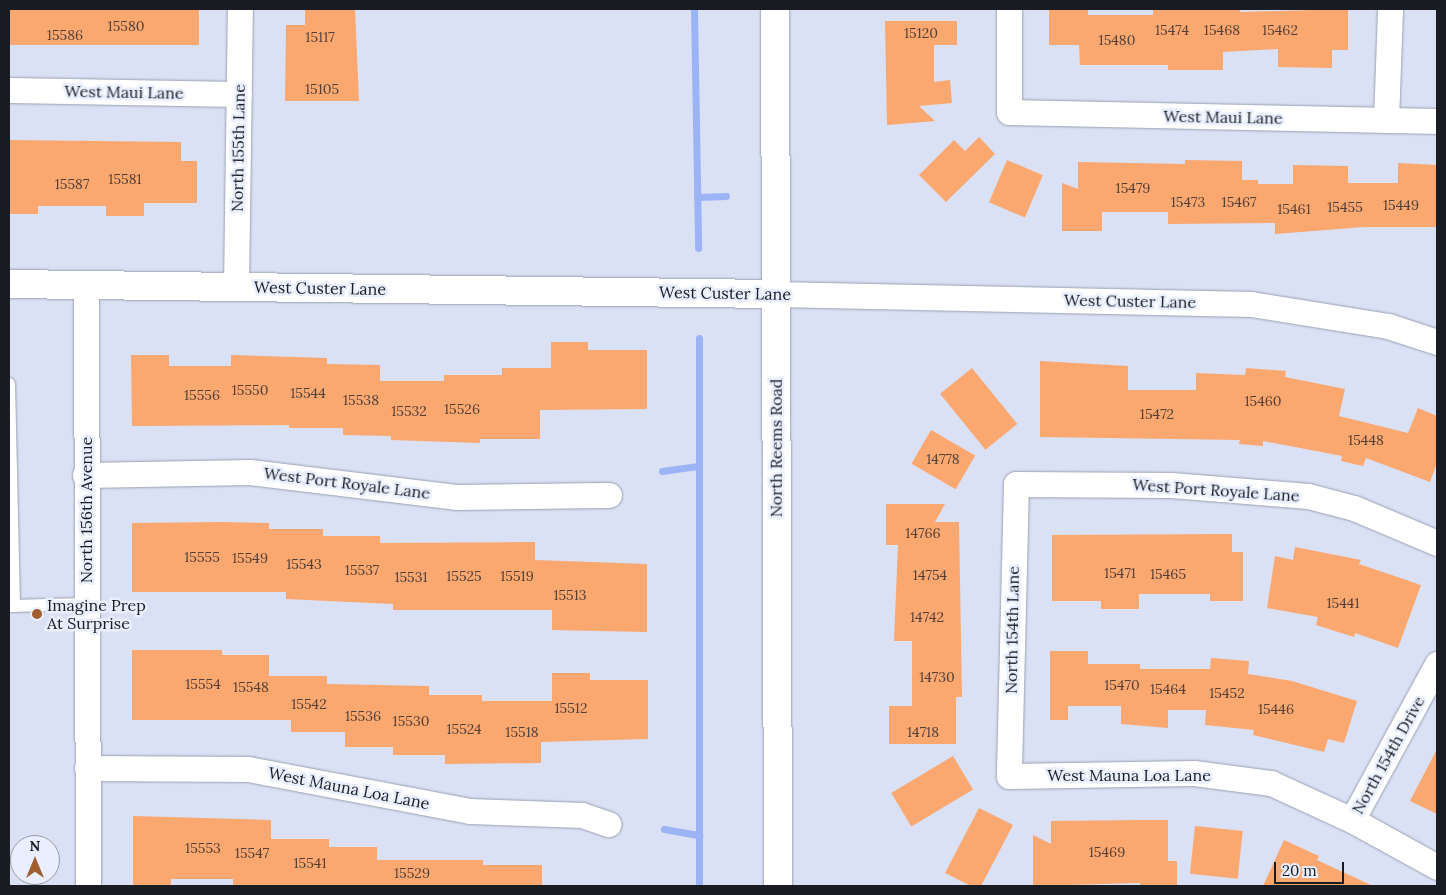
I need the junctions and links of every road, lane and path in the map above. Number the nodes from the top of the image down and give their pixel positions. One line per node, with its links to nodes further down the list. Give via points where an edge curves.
1 (240, 9): 6 (street, North 155th Lane)
2 (775, 9): 12 (main road, North Reems Road)
3 (1009, 9): 7 (street, West Maui Lane, via 1009,112)
4 (1390, 9): 7 (street)
5 (9, 90): 6 (street, West Maui Lane)
6 (239, 94): 11 (street, North 155th Lane)
7 (1386, 120): 8 (street, West Maui Lane)
8 (1437, 121)
9 (9, 284): 10 (main road, West Custer Lane)
10 (86, 284): 11 (main road, West Custer Lane); 15 (street, North 156th Avenue)
11 (236, 287): 12 (main road, West Custer Lane)
12 (776, 294): 13 (street, West Custer Lane, via 1251,304 1388,326); 28 (main road, North Reems Road)
13 (1437, 342)
14 (10, 384): 20 (lane)
15 (85, 475): 17 (street, West Port Royale Lane, via 250,472 458,497); 19 (street, North 156th Avenue)
16 (1016, 484): 18 (street, West Port Royale Lane, via 1171,485 1308,496 1354,508); 23 (street, North 154th Lane)
17 (609, 495)
18 (1437, 543)
19 (86, 604): 20 (lane); 22 (street, North 156th Avenue)
20 (11, 606)
21 (1437, 664): 24 (street, North 154th Drive)
22 (88, 768): 25 (street, West Mauna Loa Lane, via 248,769 470,811 582,815); 27 (street, North 156th Avenue)
23 (1009, 776): 24 (street, West Mauna Loa Lane, via 1194,773 1233,777 1271,783)
24 (1352, 820): 26 (street, West Mauna Loa Lane)
25 (608, 824)
26 (1437, 867)
27 (88, 886)
28 (778, 886)

